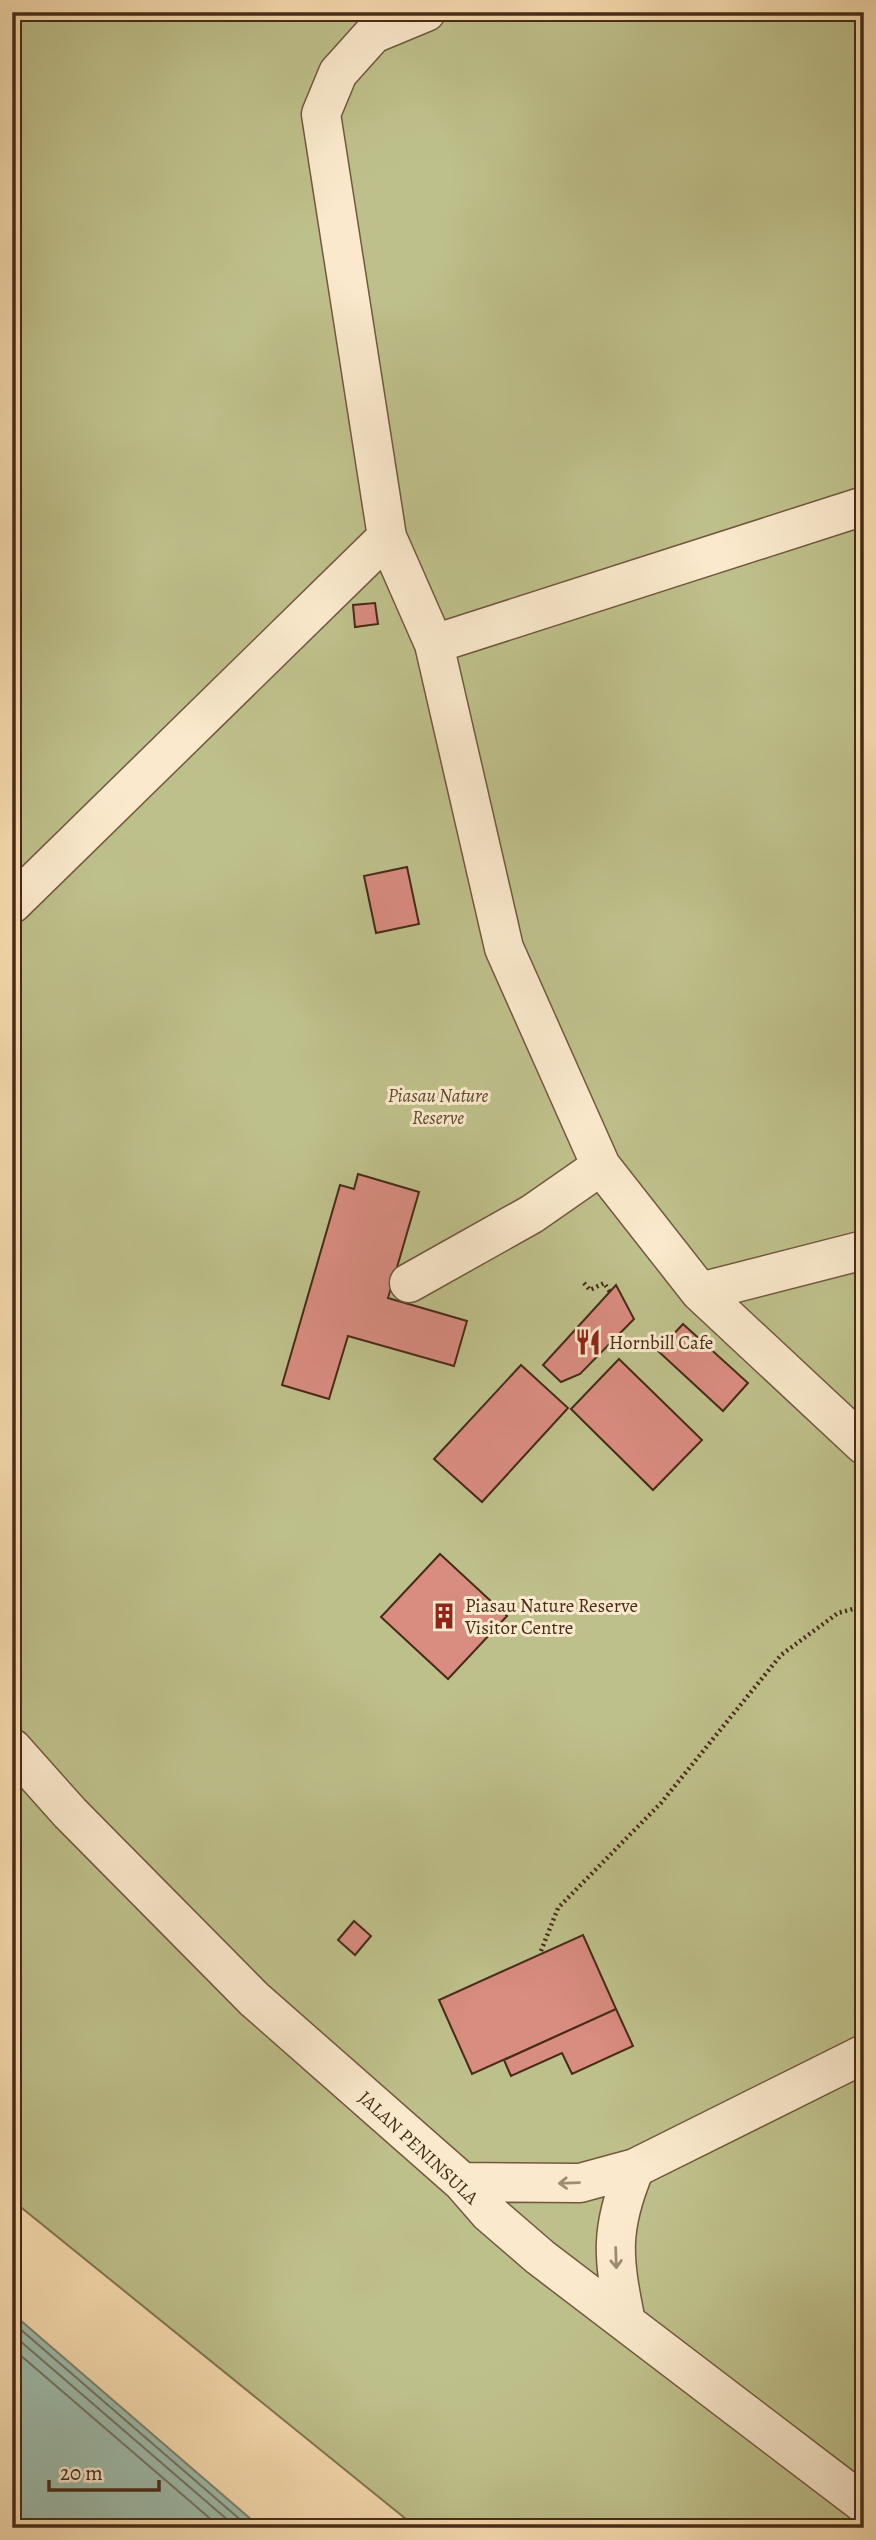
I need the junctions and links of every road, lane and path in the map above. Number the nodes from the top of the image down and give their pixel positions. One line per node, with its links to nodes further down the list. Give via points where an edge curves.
1 (426, 12): 3 (street, via 373,34 338,73 321,114)
2 (864, 506): 4 (street)
3 (387, 537): 4 (street); 5 (street)
4 (434, 645): 6 (street, via 504,948)
5 (12, 904)
6 (601, 1166): 8 (street, via 532,1214); 11 (street)
7 (864, 1250): 11 (street)
8 (409, 1283)
9 (584, 1283): 10 (path, via 590,1290 604,1283)
10 (610, 1292)
11 (699, 1292): 12 (street)
12 (864, 1445)
13 (864, 1606): 15 (path, via 838,1613 780,1655 661,1803 558,1908)
14 (12, 1748): 18 (street, JALAN PENINSULA, via 254,1999)
15 (541, 1951)
16 (864, 2054): 17 (street)
17 (635, 2168): 18 (street, one-way to 18, via 580,2183); 19 (street, one-way to 19, via 615,2227 617,2275)
18 (462, 2182): 19 (street, JALAN PENINSULA, via 540,2258)
19 (626, 2322): 20 (street, JALAN PENINSULA)
20 (864, 2504)

